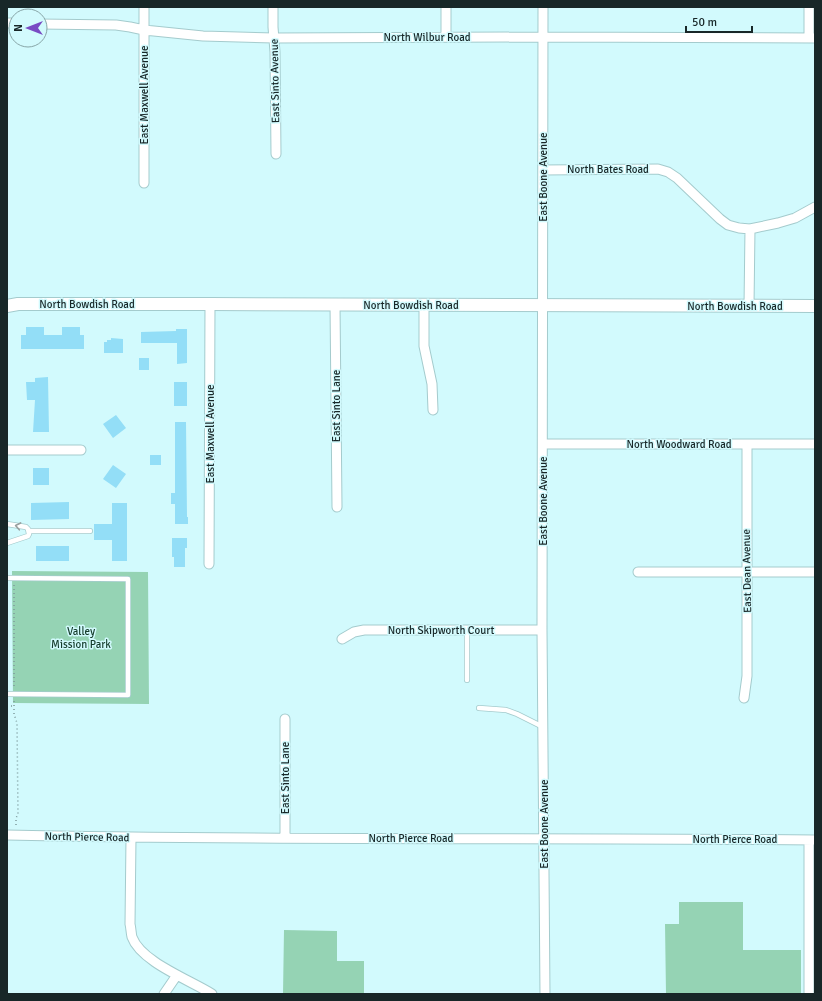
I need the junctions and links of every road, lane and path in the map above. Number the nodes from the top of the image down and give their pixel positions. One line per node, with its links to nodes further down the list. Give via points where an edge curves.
1 (144, 7): 7 (street, East Maxwell Avenue)
2 (272, 7): 10 (street, East Sinto Avenue)
3 (446, 7): 9 (street)
4 (543, 7): 8 (street, East Boone Avenue)
5 (809, 7): 11 (street)
6 (48, 24): 7 (street, North Wilbur Road, via 116,25)
7 (144, 30): 10 (street, North Wilbur Road, via 203,36); 14 (street, East Maxwell Avenue)
8 (543, 36): 9 (street, North Wilbur Road); 11 (street, North Wilbur Road); 13 (street, East Boone Avenue)
9 (446, 37): 10 (street, North Wilbur Road)
10 (274, 38): 12 (street, East Sinto Avenue)
11 (812, 38)
12 (276, 154)
13 (544, 170): 16 (street, North Bates Road, via 658,169 677,178 728,225); 20 (street, East Boone Avenue)
14 (144, 183)
15 (815, 207): 16 (street, North Bates Road, via 795,218)
16 (750, 229): 22 (street)
17 (210, 304): 18 (street, North Bowdish Road); 21 (street, North Bowdish Road); 35 (street, East Maxwell Avenue)
18 (335, 304): 19 (street, North Bowdish Road); 30 (street, East Sinto Lane)
19 (424, 305): 20 (street, North Bowdish Road); 24 (street, via 424,346 432,384)
20 (543, 305): 22 (street, North Bowdish Road); 25 (street, East Boone Avenue)
21 (7, 306)
22 (749, 306): 23 (street, North Bowdish Road)
23 (815, 306)
24 (433, 410)
25 (543, 444): 26 (street, North Woodward Road); 42 (street, East Boone Avenue)
26 (747, 444): 27 (street, North Woodward Road); 37 (street, East Dean Avenue)
27 (815, 444)
28 (7, 450): 29 (street)
29 (81, 450)
30 (337, 507)
31 (7, 524): 32 (lane, one-way to 31, via 26,527)
32 (29, 531): 33 (lane); 34 (lane, via 28,536)
33 (90, 531)
34 (7, 543)
35 (210, 564)
36 (638, 572): 37 (street)
37 (747, 572): 38 (street); 47 (street, East Dean Avenue, via 747,676)
38 (815, 572)
39 (7, 578): 40 (lane)
40 (14, 578): 46 (path); 46 (lane, via 128,580 128,695)
41 (467, 630): 42 (street, North Skipworth Court); 43 (street, North Skipworth Court, via 364,630); 44 (lane)
42 (542, 630): 52 (street, East Boone Avenue)
43 (342, 639)
44 (467, 680)
45 (7, 694): 46 (lane)
46 (14, 694): 49 (path)
47 (744, 698)
48 (7, 706): 49 (path)
49 (14, 706): 53 (path, via 17,723 18,814)
50 (479, 708): 52 (lane, via 506,710)
51 (285, 719): 55 (street, East Sinto Lane)
52 (543, 727): 56 (street, East Boone Avenue)
53 (12, 836): 54 (street, North Pierce Road)
54 (130, 838): 55 (street, North Pierce Road); 58 (street, via 132,937 148,957)
55 (285, 838): 56 (street, North Pierce Road)
56 (544, 838): 57 (street, North Pierce Road); 61 (street, East Boone Avenue)
57 (812, 840): 62 (street)
58 (177, 975): 59 (street); 60 (street)
59 (164, 994)
60 (212, 994)
61 (545, 994)
62 (809, 994)

